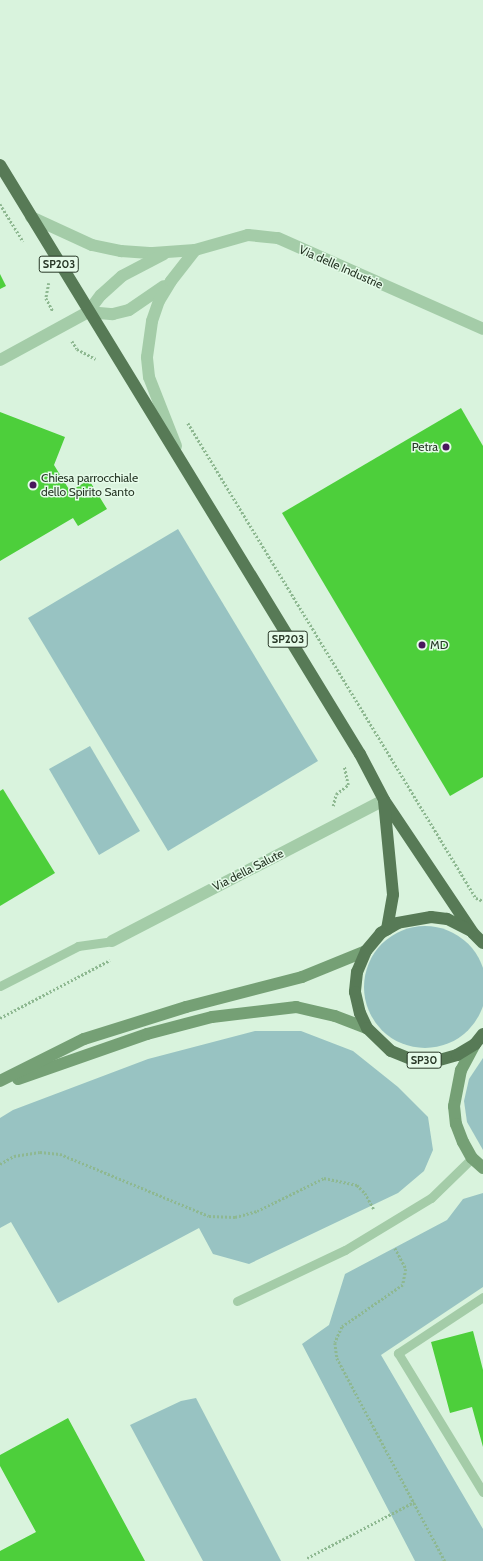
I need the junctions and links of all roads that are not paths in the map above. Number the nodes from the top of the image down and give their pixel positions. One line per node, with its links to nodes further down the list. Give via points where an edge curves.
1 (0, 165): 2 (main road, SP203)
2 (31, 216): 4 (street, Via delle Industrie, via 92,245 121,251); 6 (main road, SP203)
3 (195, 250): 4 (street, Via delle Industrie); 5 (street); 7 (street, Via delle Industrie, via 248,235 278,238)
4 (167, 252): 6 (street, Via delle Industrie, via 122,276 101,295)
5 (171, 280): 6 (street, via 143,303 129,310 113,314); 9 (street, via 159,301 152,321 147,358 149,377 158,403)
6 (88, 312): 8 (street); 9 (main road, SP203)
7 (483, 330)
8 (0, 360)
9 (190, 479): 10 (main road, SP203, via 360,754)
10 (384, 800): 11 (main road, SP203, via 393,895); 12 (main road, SP203); 13 (street, Via della Salute)
11 (387, 929): 12 (main road, SP30, via 410,919 431,917 447,919); 15 (main road, SP30)
12 (473, 933): 14 (main road, SP30)
13 (112, 941): 16 (lane, via 78,946)
14 (483, 943)
15 (366, 951): 17 (main road, SP30, via 357,972 355,992); 20 (main road, SP30, via 302,977 186,1006 84,1039)
16 (0, 986)
17 (367, 1028): 19 (main road, SP30, via 391,1051 411,1059 436,1061 457,1055); 21 (main road, SP30, via 296,1006 212,1017 147,1034)
18 (483, 1034): 19 (main road, SP30)
19 (475, 1044): 22 (main road, via 461,1070 454,1106 456,1124)
20 (0, 1081)
21 (0, 1085)
22 (472, 1158): 23 (main road); 25 (lane, via 431,1198 345,1250)
23 (483, 1168)
24 (483, 1297): 26 (lane, via 398,1353)
25 (237, 1301)
26 (483, 1492)

